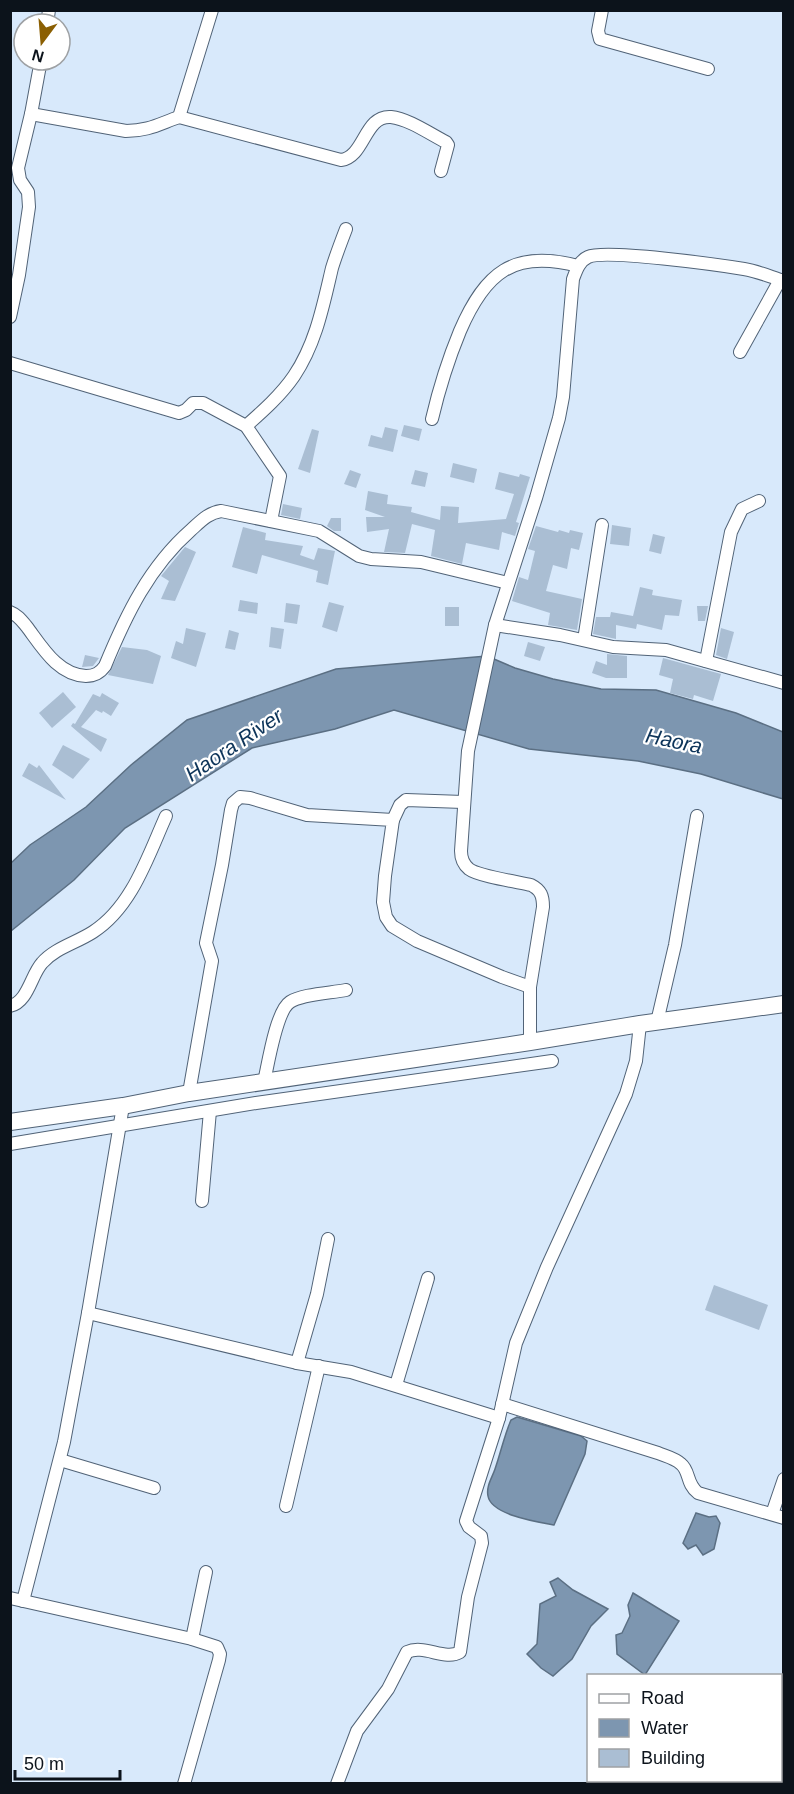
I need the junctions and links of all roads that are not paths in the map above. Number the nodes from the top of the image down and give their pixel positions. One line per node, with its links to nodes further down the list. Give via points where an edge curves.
1 (212, 10): 6 (street)
2 (602, 10): 3 (street, via 600,39)
3 (708, 69)
4 (38, 72): 5 (street)
5 (31, 114): 6 (street, via 126,131 141,131); 8 (street)
6 (179, 117): 7 (street, via 341,160 351,157 374,123 392,117 446,141)
7 (441, 171)
8 (15, 179): 12 (street, via 28,192 29,207)
9 (346, 228): 16 (street, via 305,357 277,397)
10 (578, 266): 11 (street, via 597,254 622,255 745,269); 15 (street, via 530,261 504,271 479,293 453,348); 20 (street, via 570,302 559,418)
11 (782, 281): 13 (street)
12 (10, 317)
13 (740, 352)
14 (10, 363): 16 (street, via 172,412 183,413 192,402 203,403)
15 (432, 419)
16 (246, 426): 18 (street, via 280,476)
17 (759, 501): 24 (street, via 742,509 731,532)
18 (271, 521): 20 (street, via 319,531 370,559 421,562); 21 (street, via 221,511 212,513 177,542 149,575 105,666 94,676 60,667 19,617)
19 (603, 525): 23 (street)
20 (508, 583): 22 (street)
21 (10, 612)
22 (495, 625): 23 (street); 26 (street, via 468,751)
23 (584, 640): 24 (street, via 613,647 666,650)
24 (706, 660): 25 (street)
25 (783, 683)
26 (463, 802): 29 (street, via 405,800); 30 (street, via 461,858 468,868 531,885 541,893 543,907)
27 (166, 816): 33 (street, via 123,902 94,931 52,953 34,973 21,1000)
28 (697, 816): 34 (street)
29 (393, 820): 30 (street, via 383,902 392,926 417,941); 39 (street, via 319,816 250,798 236,799 206,943 212,961)
30 (530, 987): 36 (street)
31 (346, 990): 38 (street, via 286,1005)
32 (783, 1004): 34 (main road)
33 (10, 1006)
34 (657, 1022): 35 (main road)
35 (640, 1024): 36 (main road); 52 (street, via 629,1086 516,1343)
36 (530, 1042): 38 (main road)
37 (552, 1061): 41 (street)
38 (264, 1082): 39 (main road)
39 (189, 1093): 40 (main road)
40 (123, 1106): 42 (main road); 43 (street)
41 (210, 1111): 43 (street); 45 (street)
42 (10, 1122)
43 (119, 1127): 44 (street); 48 (street)
44 (10, 1144)
45 (202, 1201)
46 (328, 1239): 49 (street)
47 (428, 1278): 51 (street)
48 (88, 1313): 49 (street); 54 (street)
49 (297, 1363): 50 (street)
50 (319, 1366): 51 (street); 57 (street)
51 (396, 1385): 53 (street)
52 (502, 1404): 53 (street); 58 (street, via 658,1453 681,1464 688,1482 698,1493)
53 (499, 1418): 63 (street, via 466,1521 481,1536 482,1543 468,1597 460,1652 407,1652 388,1689 357,1731)
54 (60, 1460): 56 (street); 60 (street)
55 (783, 1479): 58 (street)
56 (154, 1488)
57 (286, 1506)
58 (778, 1516)
59 (206, 1572): 61 (street)
60 (17, 1599): 61 (street)
61 (192, 1639): 62 (street, via 213,1645 220,1653)
62 (184, 1784)
63 (337, 1784)

